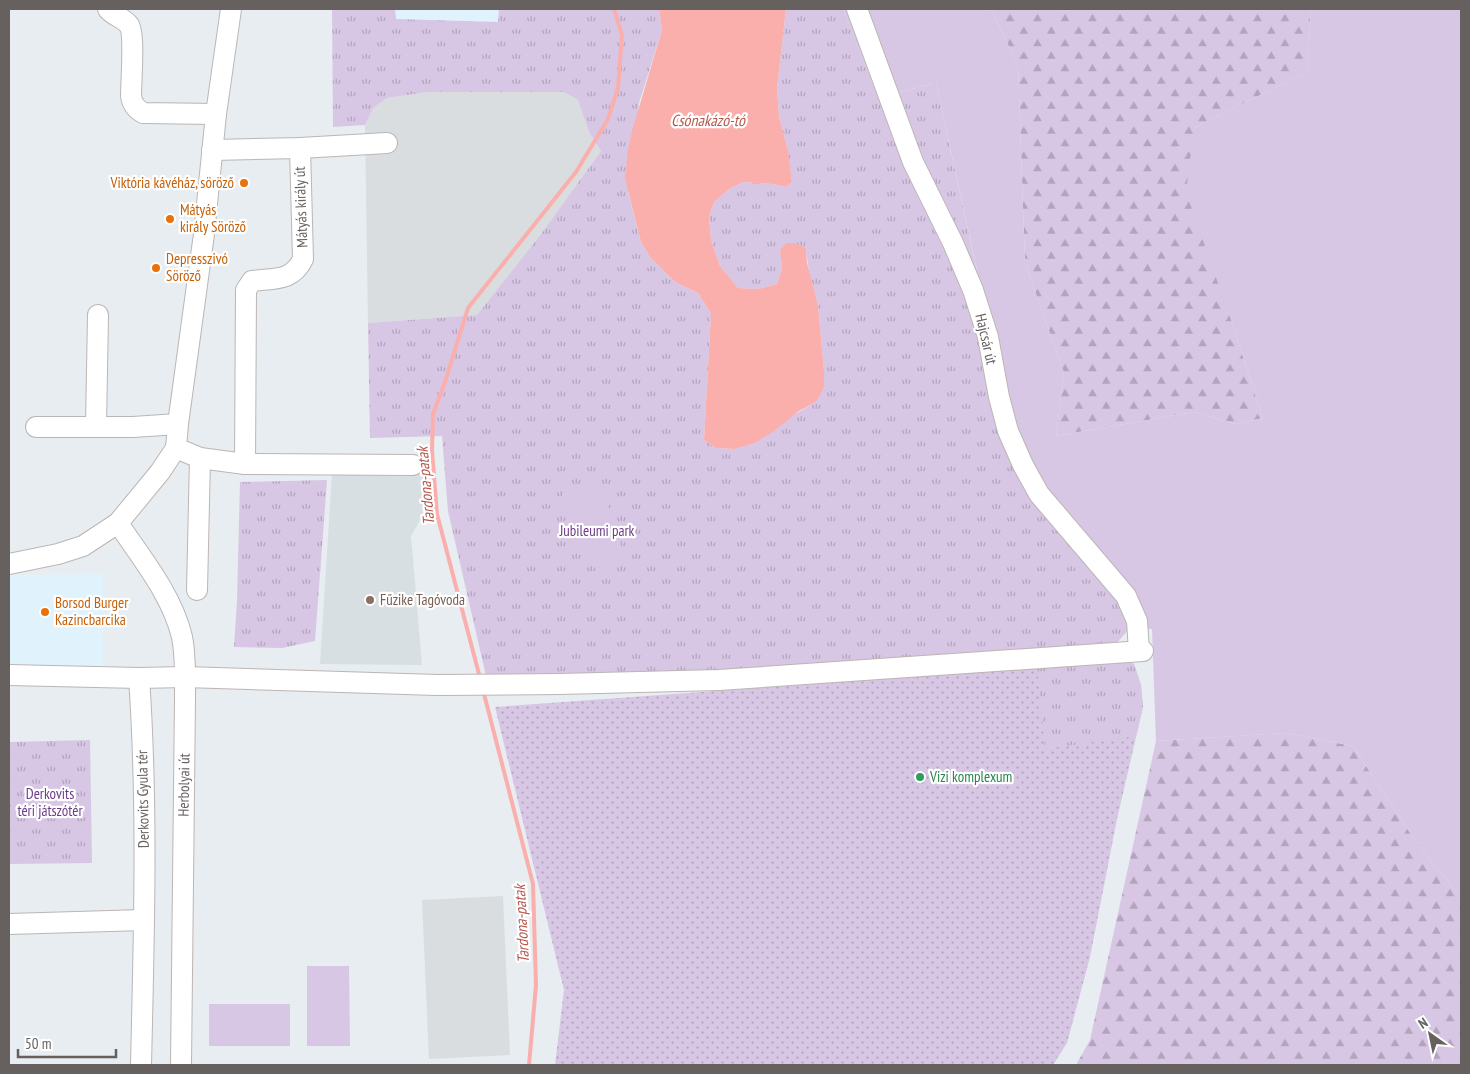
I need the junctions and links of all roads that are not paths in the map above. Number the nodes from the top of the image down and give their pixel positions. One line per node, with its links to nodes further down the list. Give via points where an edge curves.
1 (108, 9): 4 (street, via 125,21 132,32 131,96 138,110 143,113)
2 (231, 9): 4 (street)
3 (857, 9): 20 (street, Hajcsár út, via 913,162 973,290 988,337 999,397 1011,438 1039,494 1126,596 1137,622 1141,651 719,680 481,685)
4 (216, 114): 7 (street)
5 (387, 143): 6 (street, Mátyás király út)
6 (300, 148): 7 (street); 14 (street, Mátyás király út, via 303,258 298,268 288,276 252,282 246,290)
7 (212, 150): 9 (street)
8 (98, 314): 10 (street)
9 (178, 424): 10 (street); 12 (street)
10 (96, 426): 11 (street)
11 (36, 427)
12 (176, 448): 13 (street); 16 (street)
13 (200, 458): 14 (street); 18 (street)
14 (245, 464): 15 (street)
15 (413, 465)
16 (118, 523): 17 (street, via 83,546); 20 (street, Herbolyai út, via 173,613 182,640)
17 (9, 564)
18 (197, 590)
19 (9, 675): 21 (street)
20 (185, 677): 21 (street); 25 (street, Herbolyai út)
21 (139, 678): 22 (street, Derkovits Gyula tér)
22 (144, 920): 23 (street); 24 (street, Derkovits Gyula tér)
23 (9, 924)
24 (140, 1065)
25 (180, 1065)

